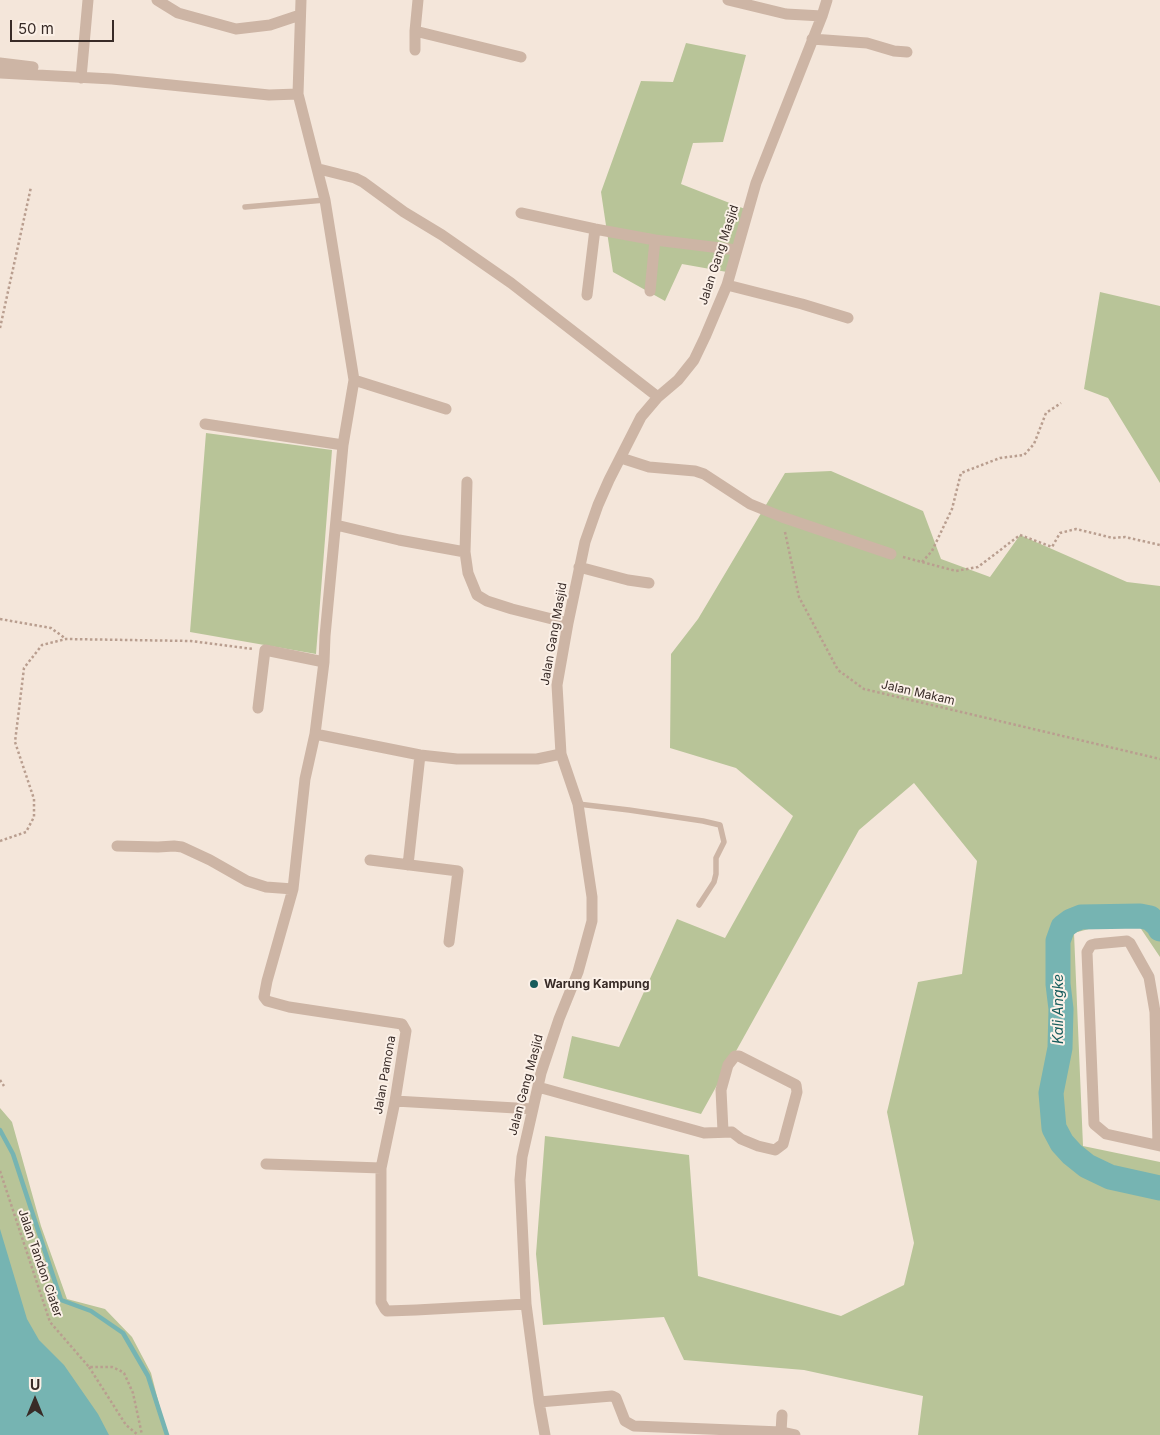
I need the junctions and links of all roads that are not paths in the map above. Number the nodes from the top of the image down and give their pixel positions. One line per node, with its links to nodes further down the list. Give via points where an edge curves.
1 (88, 0): 18 (street)
2 (157, 0): 8 (street, via 178,13 236,29 270,25)
3 (301, 0): 8 (street, Jalan Pamona)
4 (415, 0): 10 (street)
5 (728, 0): 7 (street)
6 (827, 0): 9 (street, Jalan Gang Masjid)
7 (764, 5): 9 (street, via 786,14)
8 (300, 15): 19 (street, Jalan Pamona)
9 (822, 16): 11 (street, Jalan Gang Masjid)
10 (415, 31): 12 (street); 14 (street)
11 (812, 39): 13 (street, via 867,42); 26 (street, Jalan Gang Masjid, via 756,183)
12 (415, 50)
13 (907, 52)
14 (521, 57)
15 (0, 63): 16 (street)
16 (33, 67)
17 (0, 72): 18 (street)
18 (81, 78): 19 (street, via 269,95)
19 (298, 94): 20 (street, Jalan Pamona)
20 (319, 169): 21 (street, Jalan Pamona); 32 (street, via 363,182 512,283)
21 (326, 200): 22 (lane); 31 (street, Jalan Pamona)
22 (245, 207)
23 (521, 213): 24 (street)
24 (595, 229): 25 (street); 29 (street)
25 (655, 240): 26 (street); 28 (street)
26 (737, 250): 27 (street, Jalan Gang Masjid)
27 (726, 285): 30 (street); 32 (street, Jalan Gang Masjid, via 694,360 678,380)
28 (650, 291)
29 (587, 296)
30 (848, 318)
31 (354, 380): 33 (street); 35 (street, Jalan Pamona)
32 (658, 396): 36 (street, Jalan Gang Masjid, via 641,417)
33 (446, 409)
34 (205, 424): 35 (street)
35 (343, 446): 38 (street, Jalan Pamona)
36 (621, 458): 40 (street, via 649,467 704,474 750,504); 41 (street, Jalan Gang Masjid, via 598,505)
37 (467, 482): 39 (street)
38 (336, 525): 39 (street); 44 (street, Jalan Pamona)
39 (465, 552): 43 (street, via 468,573 477,595 512,609)
40 (892, 554)
41 (579, 567): 42 (street); 43 (street, Jalan Gang Masjid)
42 (649, 583)
43 (568, 623): 47 (street, Jalan Gang Masjid, via 557,685)
44 (324, 662): 45 (street, via 265,650); 46 (street, Jalan Pamona)
45 (258, 708)
46 (315, 734): 48 (street); 53 (street, Jalan Pamona, via 305,779)
47 (561, 754): 48 (street, via 499,759); 49 (street, Jalan Gang Masjid)
48 (420, 755): 52 (street)
49 (578, 804): 54 (lane, via 720,825 724,842 716,858 714,882); 57 (street, Jalan Gang Masjid, via 592,897 592,921)
50 (118, 846): 53 (street, via 182,847 247,881 266,887)
51 (370, 860): 52 (street)
52 (408, 865): 55 (street, via 458,870)
53 (293, 889): 58 (street, Jalan Pamona, via 264,997 267,1001 289,1007 402,1024 406,1031)
54 (699, 905)
55 (450, 942)
56 (1157, 1012): 61 (street); 61 (street, via 1149,977 1130,943 1095,944 1089,948 1094,1124 1106,1134)
57 (538, 1087): 59 (street, Jalan Gang Masjid); 60 (street, via 704,1133)
58 (395, 1101): 59 (street); 63 (street, Jalan Pamona)
59 (533, 1109): 64 (street, Jalan Gang Masjid, via 520,1180)
60 (723, 1132): 60 (street, via 721,1090 728,1065 735,1056 796,1085 783,1144 778,1148 770,1150 732,1132)
61 (1159, 1145)
62 (266, 1164): 63 (street)
63 (381, 1168): 64 (street, Jalan Pamona, via 381,1302 385,1309)
64 (526, 1304): 65 (street, Jalan Gang Masjid)
65 (539, 1402): 67 (street, via 612,1396 616,1398 625,1421 634,1426); 68 (street, Jalan Gang Masjid)
66 (782, 1415): 67 (street)
67 (781, 1432): 69 (street)
68 (545, 1435)
69 (796, 1435)

